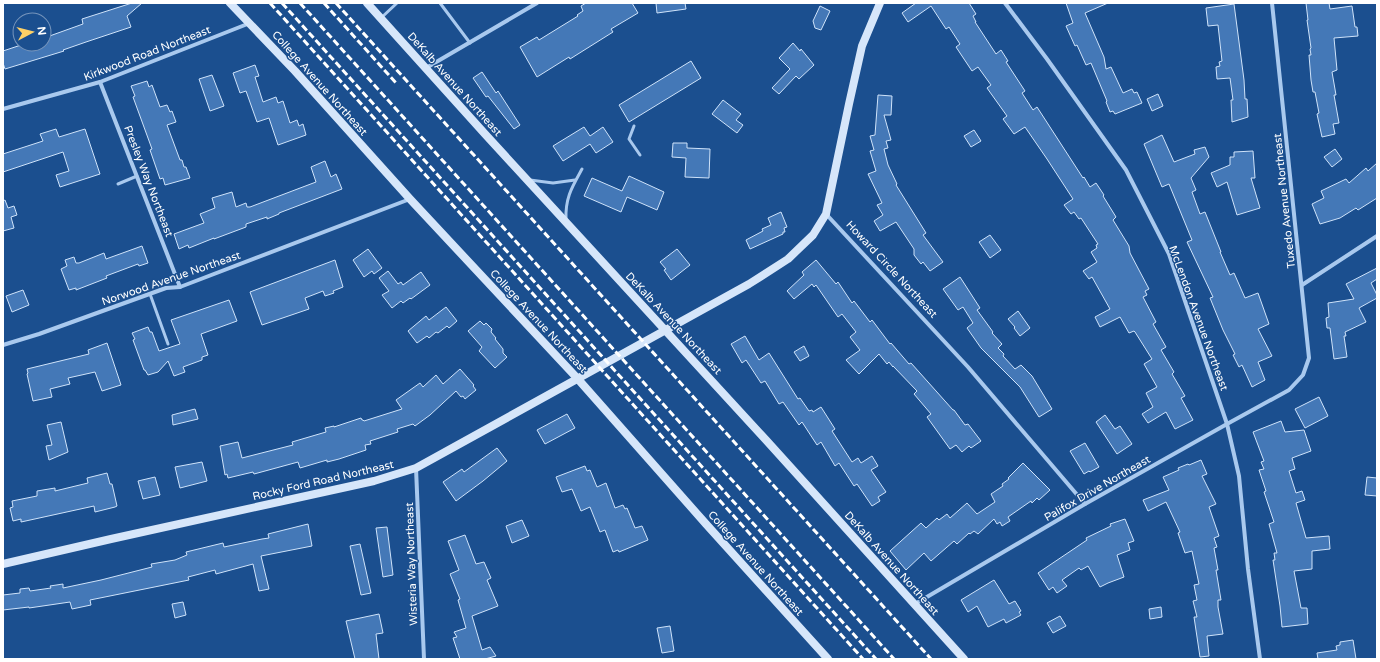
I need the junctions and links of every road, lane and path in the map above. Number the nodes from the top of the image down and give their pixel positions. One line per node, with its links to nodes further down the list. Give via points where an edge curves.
1 (230, 3): 10 (street, College Avenue Northeast)
2 (367, 3): 9 (street, DeKalb Avenue Northeast)
3 (397, 3): 9 (lane)
4 (440, 3): 11 (lane)
5 (538, 3): 11 (street)
6 (880, 3): 23 (street, via 862,46)
7 (1005, 3): 34 (street, McLendon Avenue Northeast, via 1126,170 1169,254)
8 (1272, 3): 26 (street, Tuxedo Avenue Northeast)
9 (381, 18): 12 (street, DeKalb Avenue Northeast)
10 (250, 23): 13 (street, Kirkwood Road Northeast); 22 (street, College Avenue Northeast)
11 (470, 43): 12 (street)
12 (426, 69): 19 (street, DeKalb Avenue Northeast)
13 (100, 82): 14 (street, Kirkwood Road Northeast); 18 (street, Presley Way Northeast)
14 (3, 108)
15 (634, 126): 16 (lane, via 629,139)
16 (640, 155)
17 (582, 169): 20 (lane)
18 (137, 176): 21 (lane); 27 (street, Presley Way Northeast)
19 (527, 180): 20 (lane, via 552,183); 24 (street, DeKalb Avenue Northeast)
20 (575, 180): 24 (lane, via 568,193)
21 (118, 184)
22 (410, 198): 27 (street, Norwood Avenue Northeast); 32 (street, College Avenue Northeast)
23 (826, 214): 29 (street, Rocky Ford Road Northeast, via 813,235 788,259); 36 (street, Howard Circle Northeast, via 968,367)
24 (566, 222): 29 (street, DeKalb Avenue Northeast)
25 (1377, 236): 26 (street)
26 (1302, 285): 33 (street, Tuxedo Avenue Northeast, via 1309,358 1303,375)
27 (180, 286): 28 (street, Norwood Avenue Northeast)
28 (150, 294): 30 (lane); 31 (street, Norwood Avenue Northeast)
29 (666, 330): 32 (street, Rocky Ford Road Northeast); 38 (street, DeKalb Avenue Northeast)
30 (168, 344)
31 (3, 345)
32 (578, 378): 35 (street, Rocky Ford Road Northeast); 40 (street, College Avenue Northeast)
33 (1289, 390): 34 (street, Palifox Drive Northeast)
34 (1228, 424): 36 (street, Palifox Drive Northeast); 42 (street, McLendon Avenue Northeast, via 1239,476)
35 (416, 468): 37 (street, Rocky Ford Road Northeast, via 374,482); 39 (street, Wisteria Way Northeast)
36 (1085, 504): 38 (street, Palifox Drive Northeast)
37 (3, 564)
38 (915, 604): 41 (street, DeKalb Avenue Northeast)
39 (424, 659)
40 (828, 659)
41 (964, 659)
42 (1260, 659)

